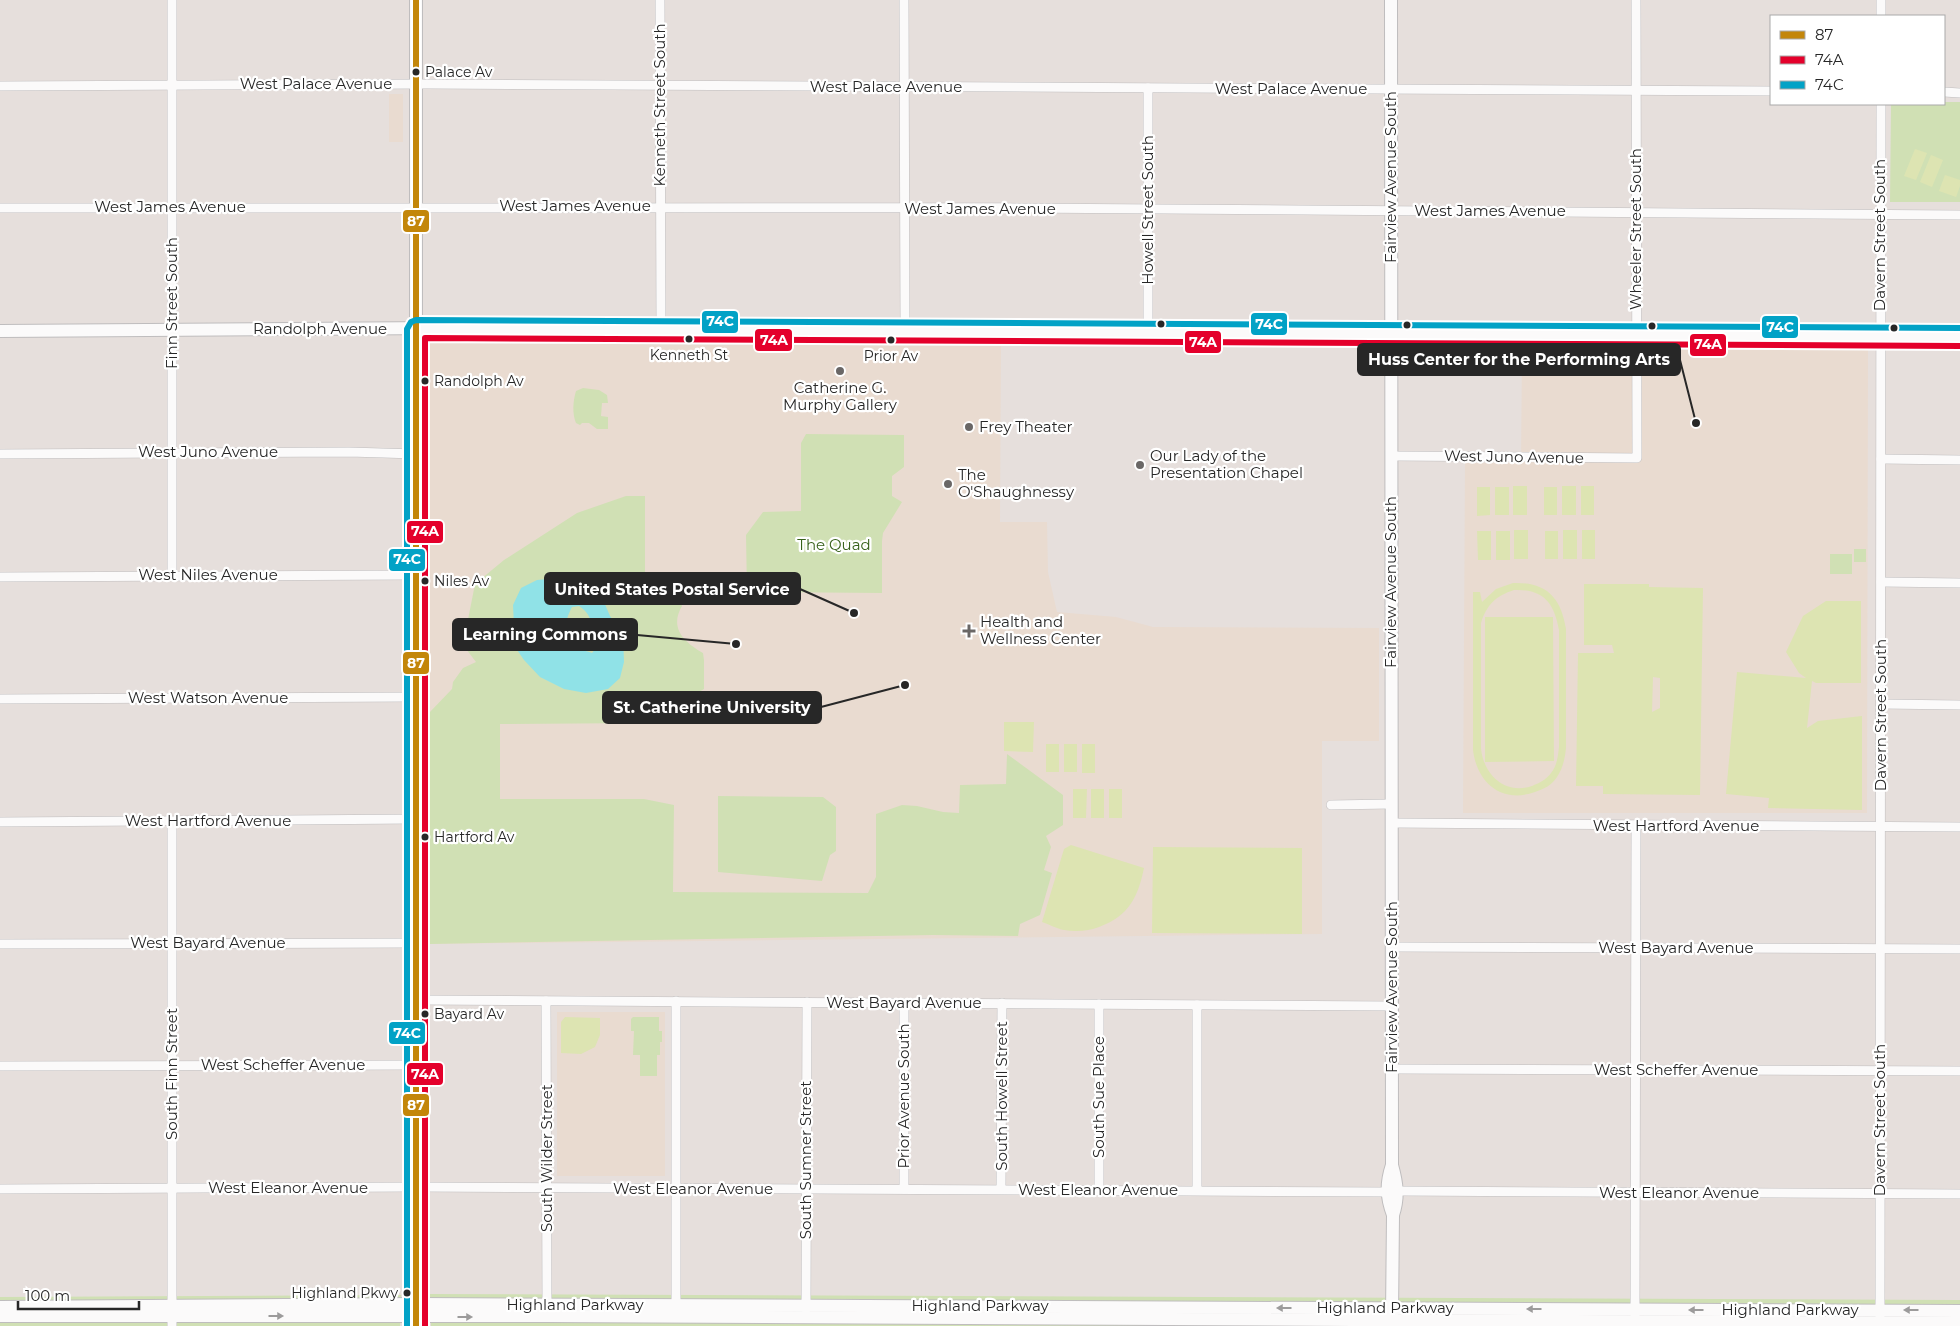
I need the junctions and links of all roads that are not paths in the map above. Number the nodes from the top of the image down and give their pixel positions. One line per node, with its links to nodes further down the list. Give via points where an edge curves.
1 (172, 0): 9 (street, Finn Street South)
2 (416, 0): 10 (street)
3 (660, 0): 12 (street, Kenneth Street South)
4 (904, 0): 13 (street)
5 (1391, 0): 15 (street, Fairview Avenue South)
6 (1636, 0): 16 (street, Wheeler Street South)
7 (1881, 0): 8 (street)
8 (1881, 15)
9 (171, 84): 10 (street, West Palace Avenue); 11 (street, West Palace Avenue); 22 (street, Finn Street South)
10 (417, 84): 12 (street, West Palace Avenue); 21 (street)
11 (0, 86)
12 (660, 86): 13 (street, West Palace Avenue); 23 (street, Kenneth Street South)
13 (905, 88): 14 (street, West Palace Avenue); 25 (street)
14 (1148, 88): 15 (street, West Palace Avenue); 26 (street, Howell Street South)
15 (1391, 89): 16 (street, West Palace Avenue); 27 (street, Fairview Avenue South)
16 (1636, 90): 17 (street, West Palace Avenue); 28 (street, Wheeler Street South)
17 (1770, 91)
18 (1945, 92): 19 (street)
19 (1960, 93)
20 (1881, 105): 29 (street, Davern Street South)
21 (417, 206): 22 (street, West James Avenue); 23 (street, West James Avenue); 31 (street)
22 (172, 207): 24 (street, West James Avenue); 33 (street, Finn Street South)
23 (660, 207): 25 (street, West James Avenue); 32 (street, Kenneth Street South)
24 (0, 208)
25 (904, 208): 26 (street, West James Avenue); 35 (street)
26 (1148, 210): 27 (street, West James Avenue); 36 (street, Howell Street South)
27 (1391, 211): 28 (street, West James Avenue); 37 (street, Fairview Avenue South)
28 (1635, 212): 29 (street, West James Avenue); 38 (street, Wheeler Street South)
29 (1881, 214): 30 (street, West James Avenue); 39 (street, Davern Street South)
30 (1960, 215)
31 (416, 329): 32 (street, Randolph Avenue); 33 (street, Randolph Avenue); 43 (street)
32 (661, 329): 35 (street, Randolph Avenue)
33 (172, 330): 34 (street, Randolph Avenue); 41 (street, Finn Street South)
34 (0, 331)
35 (905, 331): 36 (street, Randolph Avenue)
36 (1148, 332): 37 (street, Randolph Avenue)
37 (1392, 333): 38 (street, Randolph Avenue); 44 (street, Fairview Avenue South)
38 (1636, 335): 39 (street, Randolph Avenue); 45 (street, Wheeler Street South)
39 (1880, 336): 40 (street, Randolph Avenue); 46 (street, Davern Street South)
40 (1960, 337)
41 (171, 452): 42 (street, West Juno Avenue); 43 (street, West Juno Avenue); 49 (street, Finn Street South)
42 (0, 454)
43 (416, 454): 48 (street)
44 (1392, 456): 45 (street, West Juno Avenue); 57 (street, Fairview Avenue South)
45 (1637, 458)
46 (1880, 459): 47 (street); 51 (street, Davern Street South)
47 (1960, 460)
48 (415, 574): 49 (street, West Niles Avenue); 53 (street)
49 (172, 575): 50 (street, West Niles Avenue)
50 (0, 577)
51 (1880, 582): 52 (street); 55 (street, Davern Street South)
52 (1960, 582)
53 (416, 697): 54 (street, West Watson Avenue); 59 (street)
54 (0, 699)
55 (1880, 704): 56 (street); 64 (street, Davern Street South)
56 (1960, 705)
57 (1391, 804): 58 (street); 62 (street, Fairview Avenue South)
58 (1331, 805)
59 (416, 819): 61 (street, West Hartford Avenue); 66 (street)
60 (0, 822): 61 (street, West Hartford Avenue)
61 (172, 822): 68 (street, South Finn Street)
62 (1391, 824): 63 (street, West Hartford Avenue); 69 (street, Fairview Avenue South)
63 (1636, 825): 64 (street, West Hartford Avenue); 70 (street)
64 (1880, 827): 65 (street, West Hartford Avenue); 71 (street, Davern Street South)
65 (1960, 828)
66 (416, 943): 68 (street, West Bayard Avenue); 73 (street)
67 (0, 944): 68 (street, West Bayard Avenue)
68 (172, 944): 84 (street, South Finn Street)
69 (1392, 947): 70 (street, West Bayard Avenue); 81 (street, Fairview Avenue South)
70 (1636, 948): 71 (street, West Bayard Avenue); 86 (street)
71 (1880, 949): 72 (street, West Bayard Avenue); 87 (street, Davern Street South)
72 (1960, 949)
73 (416, 1000): 74 (street, West Bayard Avenue); 82 (street)
74 (546, 1001): 75 (street, West Bayard Avenue); 91 (street, South Wilder Street)
75 (676, 1002): 76 (street, West Bayard Avenue); 93 (street)
76 (807, 1002): 77 (street, West Bayard Avenue); 94 (street, South Sumner Street)
77 (904, 1003): 78 (street, West Bayard Avenue); 95 (street, Prior Avenue South)
78 (1002, 1003): 79 (street, West Bayard Avenue); 96 (street, South Howell Street)
79 (1099, 1004): 80 (street, West Bayard Avenue); 97 (street, South Sue Place)
80 (1197, 1005): 81 (street, West Bayard Avenue); 98 (street)
81 (1392, 1006): 85 (street, Fairview Avenue South)
82 (417, 1065): 84 (street, West Scheffer Avenue); 89 (street)
83 (0, 1066): 84 (street, West Scheffer Avenue)
84 (172, 1066): 90 (street, South Finn Street)
85 (1392, 1069): 86 (street, West Scheffer Avenue); 99 (street, Fairview Avenue South, via 1392,1165 1387,1181)
86 (1636, 1070): 87 (street, West Scheffer Avenue); 100 (street)
87 (1880, 1071): 88 (street, West Scheffer Avenue); 101 (street, Davern Street South)
88 (1960, 1071)
89 (416, 1187): 90 (street, West Eleanor Avenue); 91 (street, West Eleanor Avenue); 108 (street)
90 (172, 1188): 92 (street, West Eleanor Avenue); 111 (street, South Finn Street)
91 (547, 1188): 93 (street, West Eleanor Avenue); 104 (street, South Wilder Street)
92 (0, 1189)
93 (676, 1189): 94 (street, West Eleanor Avenue); 106 (street)
94 (806, 1189): 95 (street, West Eleanor Avenue); 107 (street, South Sumner Street)
95 (904, 1189): 96 (street, West Eleanor Avenue)
96 (1001, 1189): 97 (street, West Eleanor Avenue)
97 (1099, 1189): 98 (street, West Eleanor Avenue)
98 (1197, 1190): 99 (street, West Eleanor Avenue)
99 (1392, 1192): 100 (street, West Eleanor Avenue); 114 (street, Fairview Avenue South, via 1387,1201 1392,1215)
100 (1636, 1193): 101 (street, West Eleanor Avenue); 109 (street)
101 (1880, 1194): 102 (street, West Eleanor Avenue); 115 (street, Davern Street South)
102 (1960, 1194)
103 (0, 1307): 111 (street, Highland Parkway)
104 (547, 1310): 108 (street, Highland Parkway); 112 (street, Highland Parkway)
105 (1960, 1311): 115 (street, Highland Parkway, one-way to 115)
106 (676, 1312): 107 (street, Highland Parkway); 112 (street, Highland Parkway)
107 (806, 1312): 113 (street, Highland Parkway)
108 (416, 1315): 111 (street, Highland Parkway)
109 (1635, 1315): 114 (street, Highland Parkway); 115 (street, Highland Parkway)
110 (0, 1316): 111 (street, Highland Parkway)
111 (172, 1316)
112 (659, 1316)
113 (1039, 1317): 114 (street, Highland Parkway)
114 (1392, 1318)
115 (1880, 1320): 116 (street, Highland Parkway)
116 (1960, 1323)

